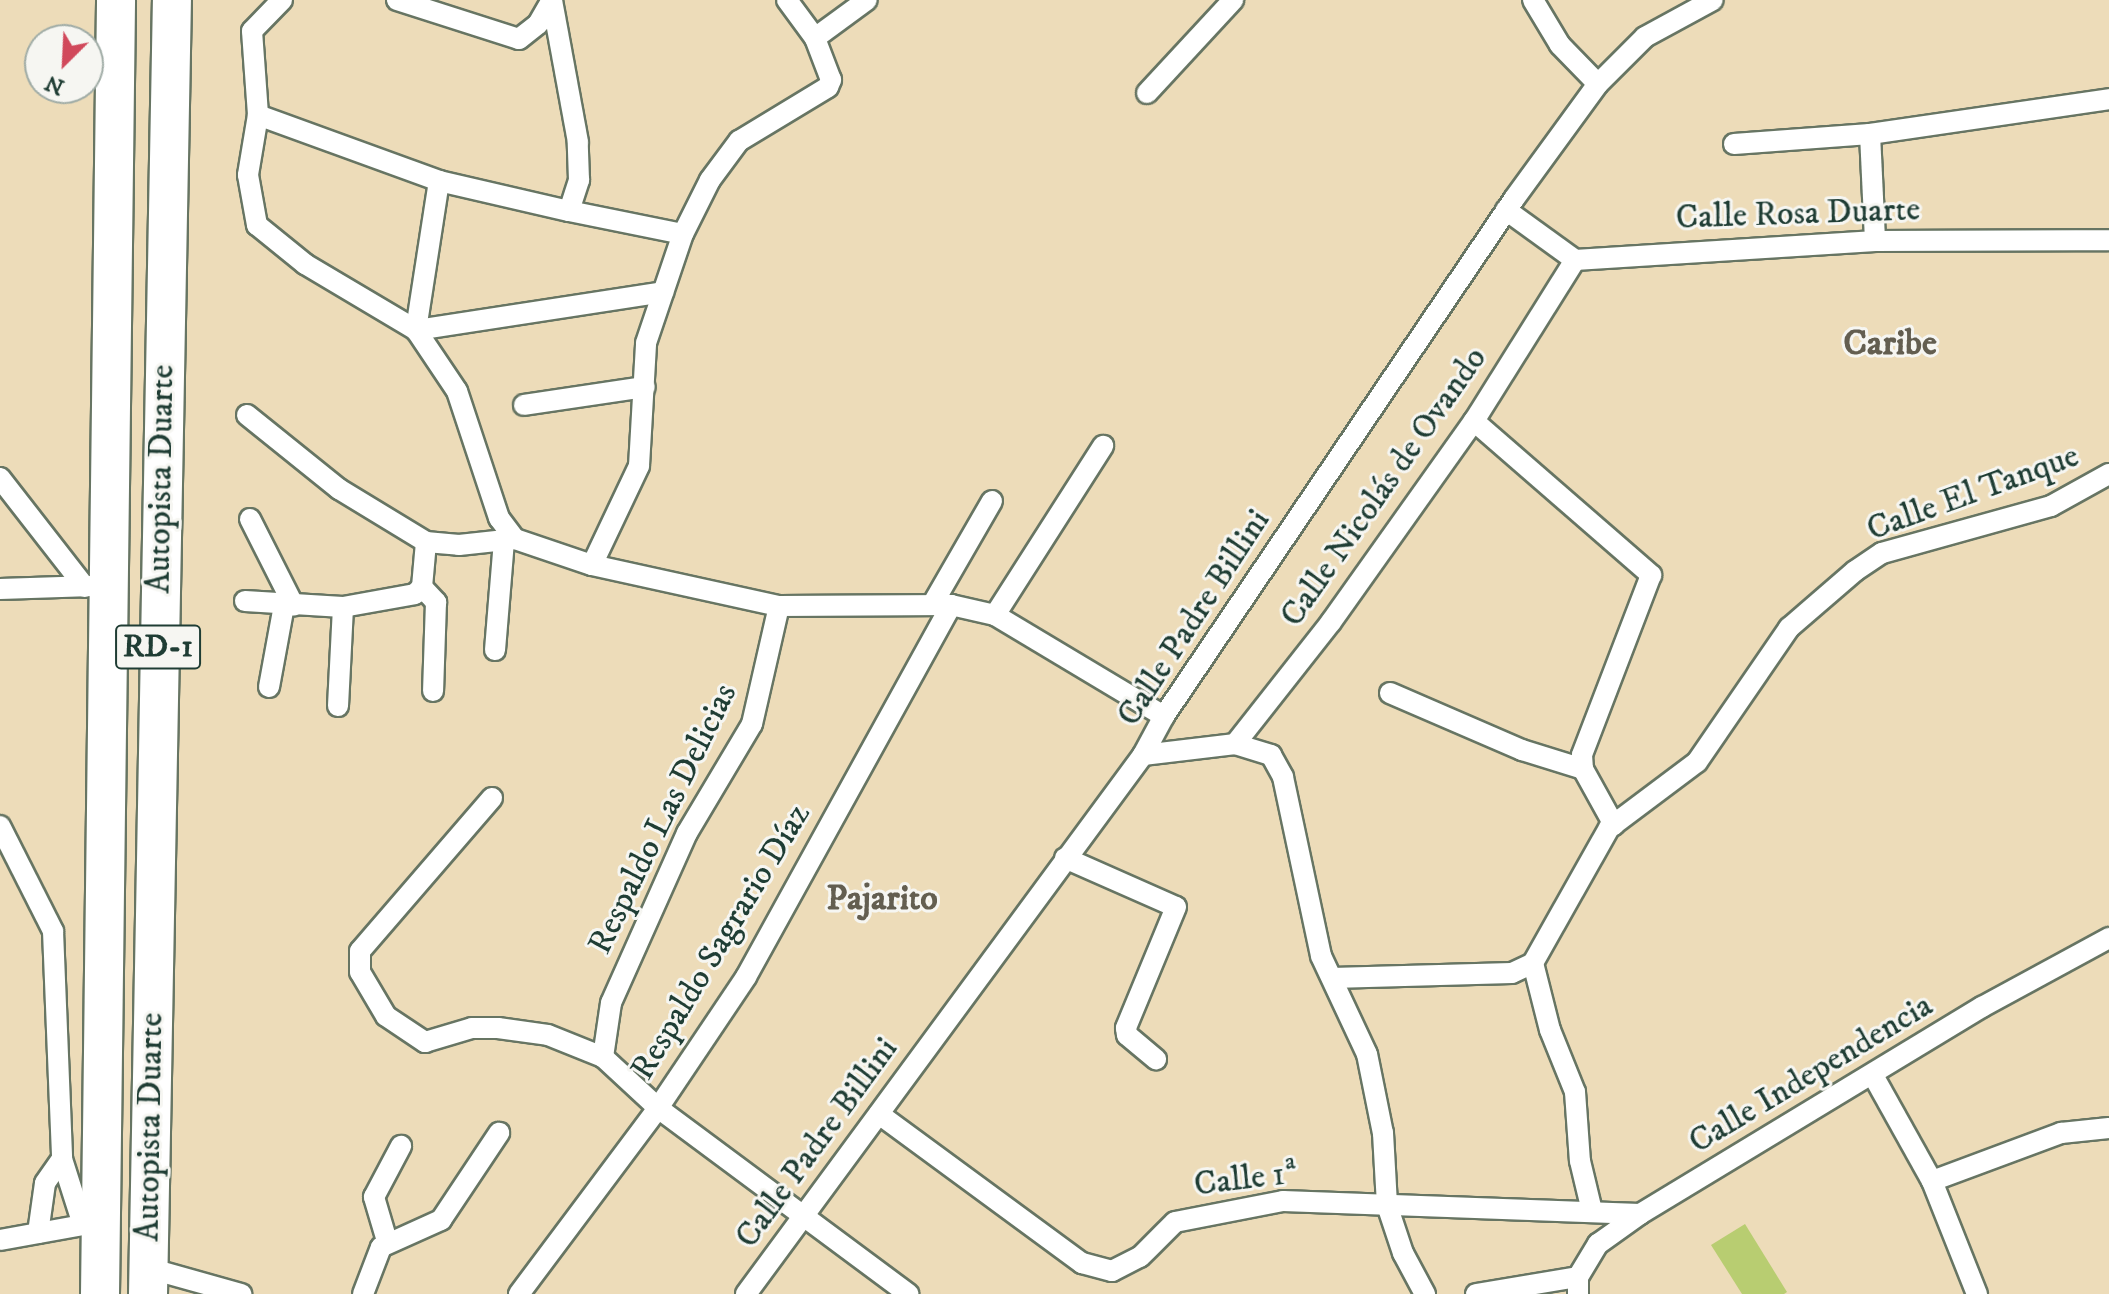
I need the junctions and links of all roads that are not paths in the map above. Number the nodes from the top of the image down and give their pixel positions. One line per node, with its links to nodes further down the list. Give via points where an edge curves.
1 (116, 0): 39 (highway, Autopista Duarte / RD-1)
2 (172, 0): 42 (highway, Autopista Duarte / RD-1)
3 (282, 0): 15 (street, via 252,31)
4 (397, 0): 5 (street, via 519,39 538,24)
5 (552, 0): 20 (street, via 578,142 579,180)
6 (787, 0): 11 (street)
7 (867, 0): 11 (street)
8 (1233, 0): 13 (street)
9 (1533, 0): 12 (street, via 1560,45)
10 (1713, 0): 12 (street, Calle Padre Billini, via 1645,37)
11 (815, 38): 21 (street, via 831,73 828,87 739,141 710,180)
12 (1598, 84): 19 (street, Calle Padre Billini)
13 (1147, 93)
14 (2109, 99): 16 (street)
15 (258, 115): 18 (street); 26 (street, via 248,175 257,225 305,264)
16 (1870, 134): 17 (street); 23 (street)
17 (1734, 144)
18 (439, 181): 20 (street); 26 (street)
19 (1506, 210): 24 (street); 54 (street, Calle Padre Billini)
20 (569, 211): 21 (street)
21 (683, 234): 25 (street)
22 (2109, 240): 23 (street, Calle Rosa Duarte)
23 (1875, 241): 24 (street, Calle Rosa Duarte)
24 (1575, 260): 30 (street, Calle Nicolás de Ovando)
25 (663, 292): 26 (street); 27 (street, via 646,343)
26 (416, 330): 36 (street, via 457,391)
27 (645, 387): 28 (street); 38 (street, via 639,466)
28 (524, 405)
29 (247, 415): 37 (street, via 339,489)
30 (1474, 421): 55 (street, Calle Nicolás de Ovando, via 1331,622); 57 (street, via 1651,575 1588,737)
31 (1103, 446): 48 (street)
32 (2109, 474): 59 (street, Calle El Tanque, via 2051,506 1882,553 1855,571 1789,628 1697,762)
33 (0, 478): 39 (street)
34 (992, 501): 45 (street, Respaldo Sagrario Díaz)
35 (250, 519): 44 (street)
36 (509, 540): 37 (street); 38 (street); 49 (street)
37 (426, 542): 40 (street)
38 (592, 565): 46 (street)
39 (96, 586): 41 (street); 42 (highway); 79 (highway, Autopista Duarte / RD-1)
40 (422, 587): 47 (street, via 415,594); 51 (street, via 436,602)
41 (0, 589)
42 (159, 590): 83 (highway, Autopista Duarte / RD-1)
43 (245, 601): 44 (street)
44 (289, 605): 47 (street); 50 (street)
45 (942, 605): 46 (street); 48 (street); 68 (street, Respaldo Sagrario Díaz, via 746,977)
46 (779, 606): 65 (street, Respaldo Las Delicias, via 752,724 687,833 611,1003)
47 (343, 607): 53 (street)
48 (995, 615): 54 (street)
49 (495, 650)
50 (269, 687)
51 (433, 691)
52 (1390, 693): 57 (street, via 1522,750)
53 (338, 706)
54 (1164, 716): 56 (street, Calle Padre Billini)
55 (1235, 744): 56 (street); 64 (street, via 1271,755 1283,777 1321,956)
56 (1143, 755): 61 (street, Calle Padre Billini)
57 (1583, 769): 59 (street)
58 (492, 798): 65 (street, via 360,951 360,972 386,1016 425,1042 472,1028 498,1028 548,1035)
59 (1614, 825): 63 (street, Calle El Tanque)
60 (0, 826): 73 (street, via 53,931)
61 (1065, 858): 66 (street, via 1176,907 1126,1028); 69 (street, Calle Padre Billini)
62 (2109, 938): 67 (street, Calle Independencia, via 1982,1007)
63 (1533, 963): 64 (street, via 1512,973); 76 (street, via 1550,1030 1575,1092 1580,1161)
64 (1332, 978): 75 (street, via 1367,1054 1383,1133)
65 (603, 1057): 68 (street)
66 (1156, 1059)
67 (1874, 1077): 74 (street); 77 (street, Calle Independencia, via 1768,1134)
68 (658, 1108): 78 (street); 88 (street, Respaldo Sagrario Díaz)
69 (879, 1114): 75 (street, Calle 1ª, via 1082,1263 1112,1271 1140,1257 1175,1222 1210,1211 1283,1201); 78 (street, Calle Padre Billini)
70 (2109, 1128): 74 (street, via 2061,1133)
71 (499, 1133): 82 (street, via 441,1220)
72 (401, 1146): 82 (street, via 374,1197)
73 (62, 1159): 79 (street); 80 (street, via 45,1183)
74 (1932, 1181): 93 (street)
75 (1387, 1205): 76 (street, Calle 1ª); 91 (street, via 1403,1253)
76 (1592, 1211): 77 (street, Calle 1ª)
77 (1640, 1214): 84 (street, Calle Independencia, via 1598,1244)
78 (804, 1216): 89 (street, Calle Padre Billini); 90 (street)
79 (92, 1223): 80 (street); 85 (highway, Autopista Duarte / RD-1)
80 (38, 1233): 81 (street)
81 (0, 1240)
82 (387, 1241): 87 (street)
83 (148, 1281): 86 (street)
84 (1578, 1286): 92 (street)
85 (100, 1294)
86 (241, 1294)
87 (363, 1294)
88 (519, 1294)
89 (746, 1294)
90 (908, 1294)
91 (1425, 1294)
92 (1476, 1294)
93 (1977, 1294)

